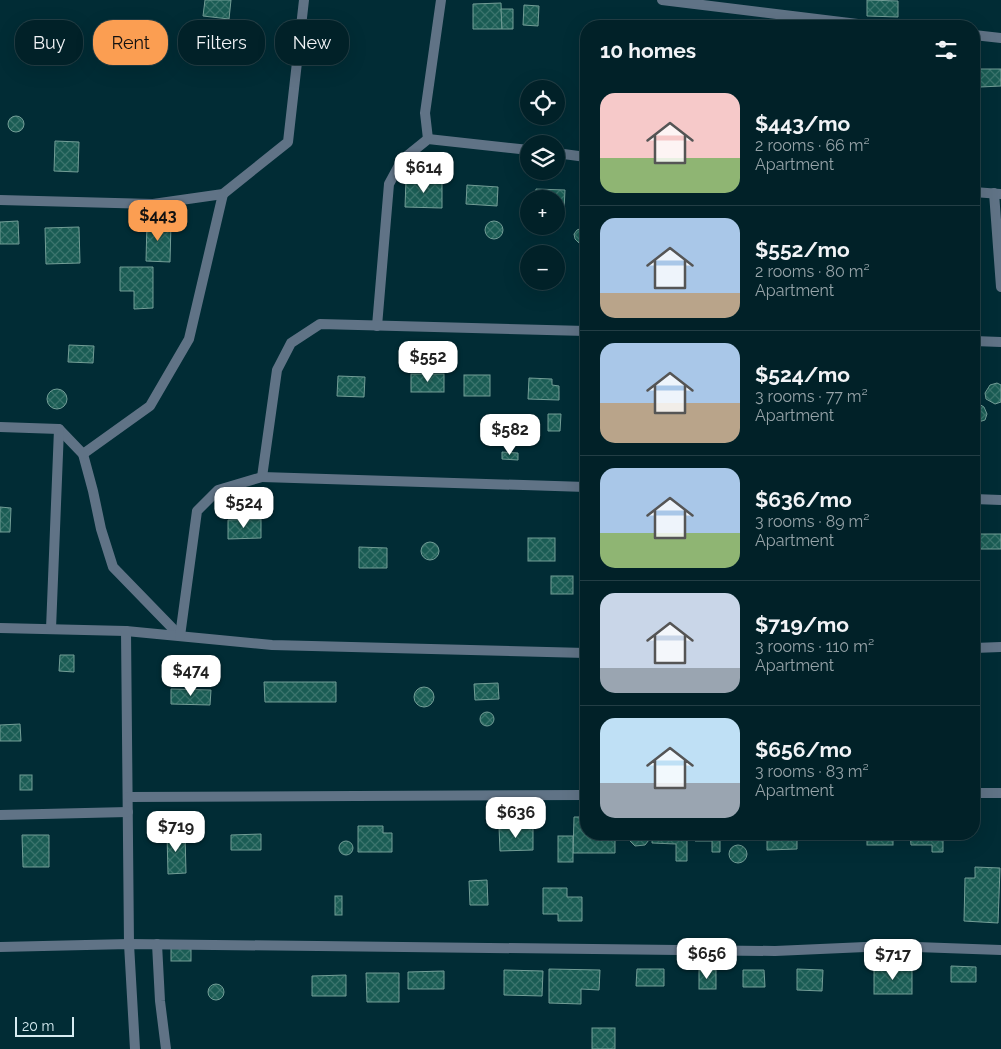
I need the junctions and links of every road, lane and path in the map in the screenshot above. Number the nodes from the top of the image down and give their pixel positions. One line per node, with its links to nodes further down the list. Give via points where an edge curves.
1 (304, 0): 13 (street, via 288,142)
2 (441, 0): 7 (street, via 425,113)
3 (662, 0): 4 (street)
4 (825, 20)
5 (980, 36): 6 (street)
6 (1001, 38)
7 (428, 139): 8 (street); 16 (street, via 402,160 389,184)
8 (520, 149)
9 (565, 154): 10 (street)
10 (580, 156)
11 (980, 192): 12 (street)
12 (998, 193): 15 (street)
13 (223, 194): 14 (street, via 153,204); 22 (street, via 189,339 150,406)
14 (0, 200)
15 (1001, 287)
16 (377, 326): 17 (street); 23 (street, via 320,324 291,343 277,370)
17 (580, 331)
18 (980, 341): 19 (street)
19 (1001, 342)
20 (0, 427): 21 (street)
21 (59, 429): 22 (street); 28 (street)
22 (83, 454): 30 (street, via 113,567)
23 (262, 477): 24 (street); 30 (street, via 218,490 197,511)
24 (580, 487)
25 (980, 499): 26 (street)
26 (1001, 500)
27 (0, 628): 28 (street)
28 (51, 629): 29 (street)
29 (126, 631): 30 (street); 37 (street)
30 (180, 636): 33 (street, via 272,645)
31 (1001, 647): 32 (street)
32 (980, 648)
33 (580, 653)
34 (1001, 793): 35 (street)
35 (980, 794)
36 (580, 795): 37 (street)
37 (128, 796): 38 (street)
38 (128, 812): 39 (street); 40 (street)
39 (0, 815)
40 (129, 944): 41 (street); 42 (street); 44 (street)
41 (157, 944): 43 (street, via 775,951 888,946); 45 (street)
42 (0, 947)
43 (1001, 950)
44 (134, 1049)
45 (166, 1049)

